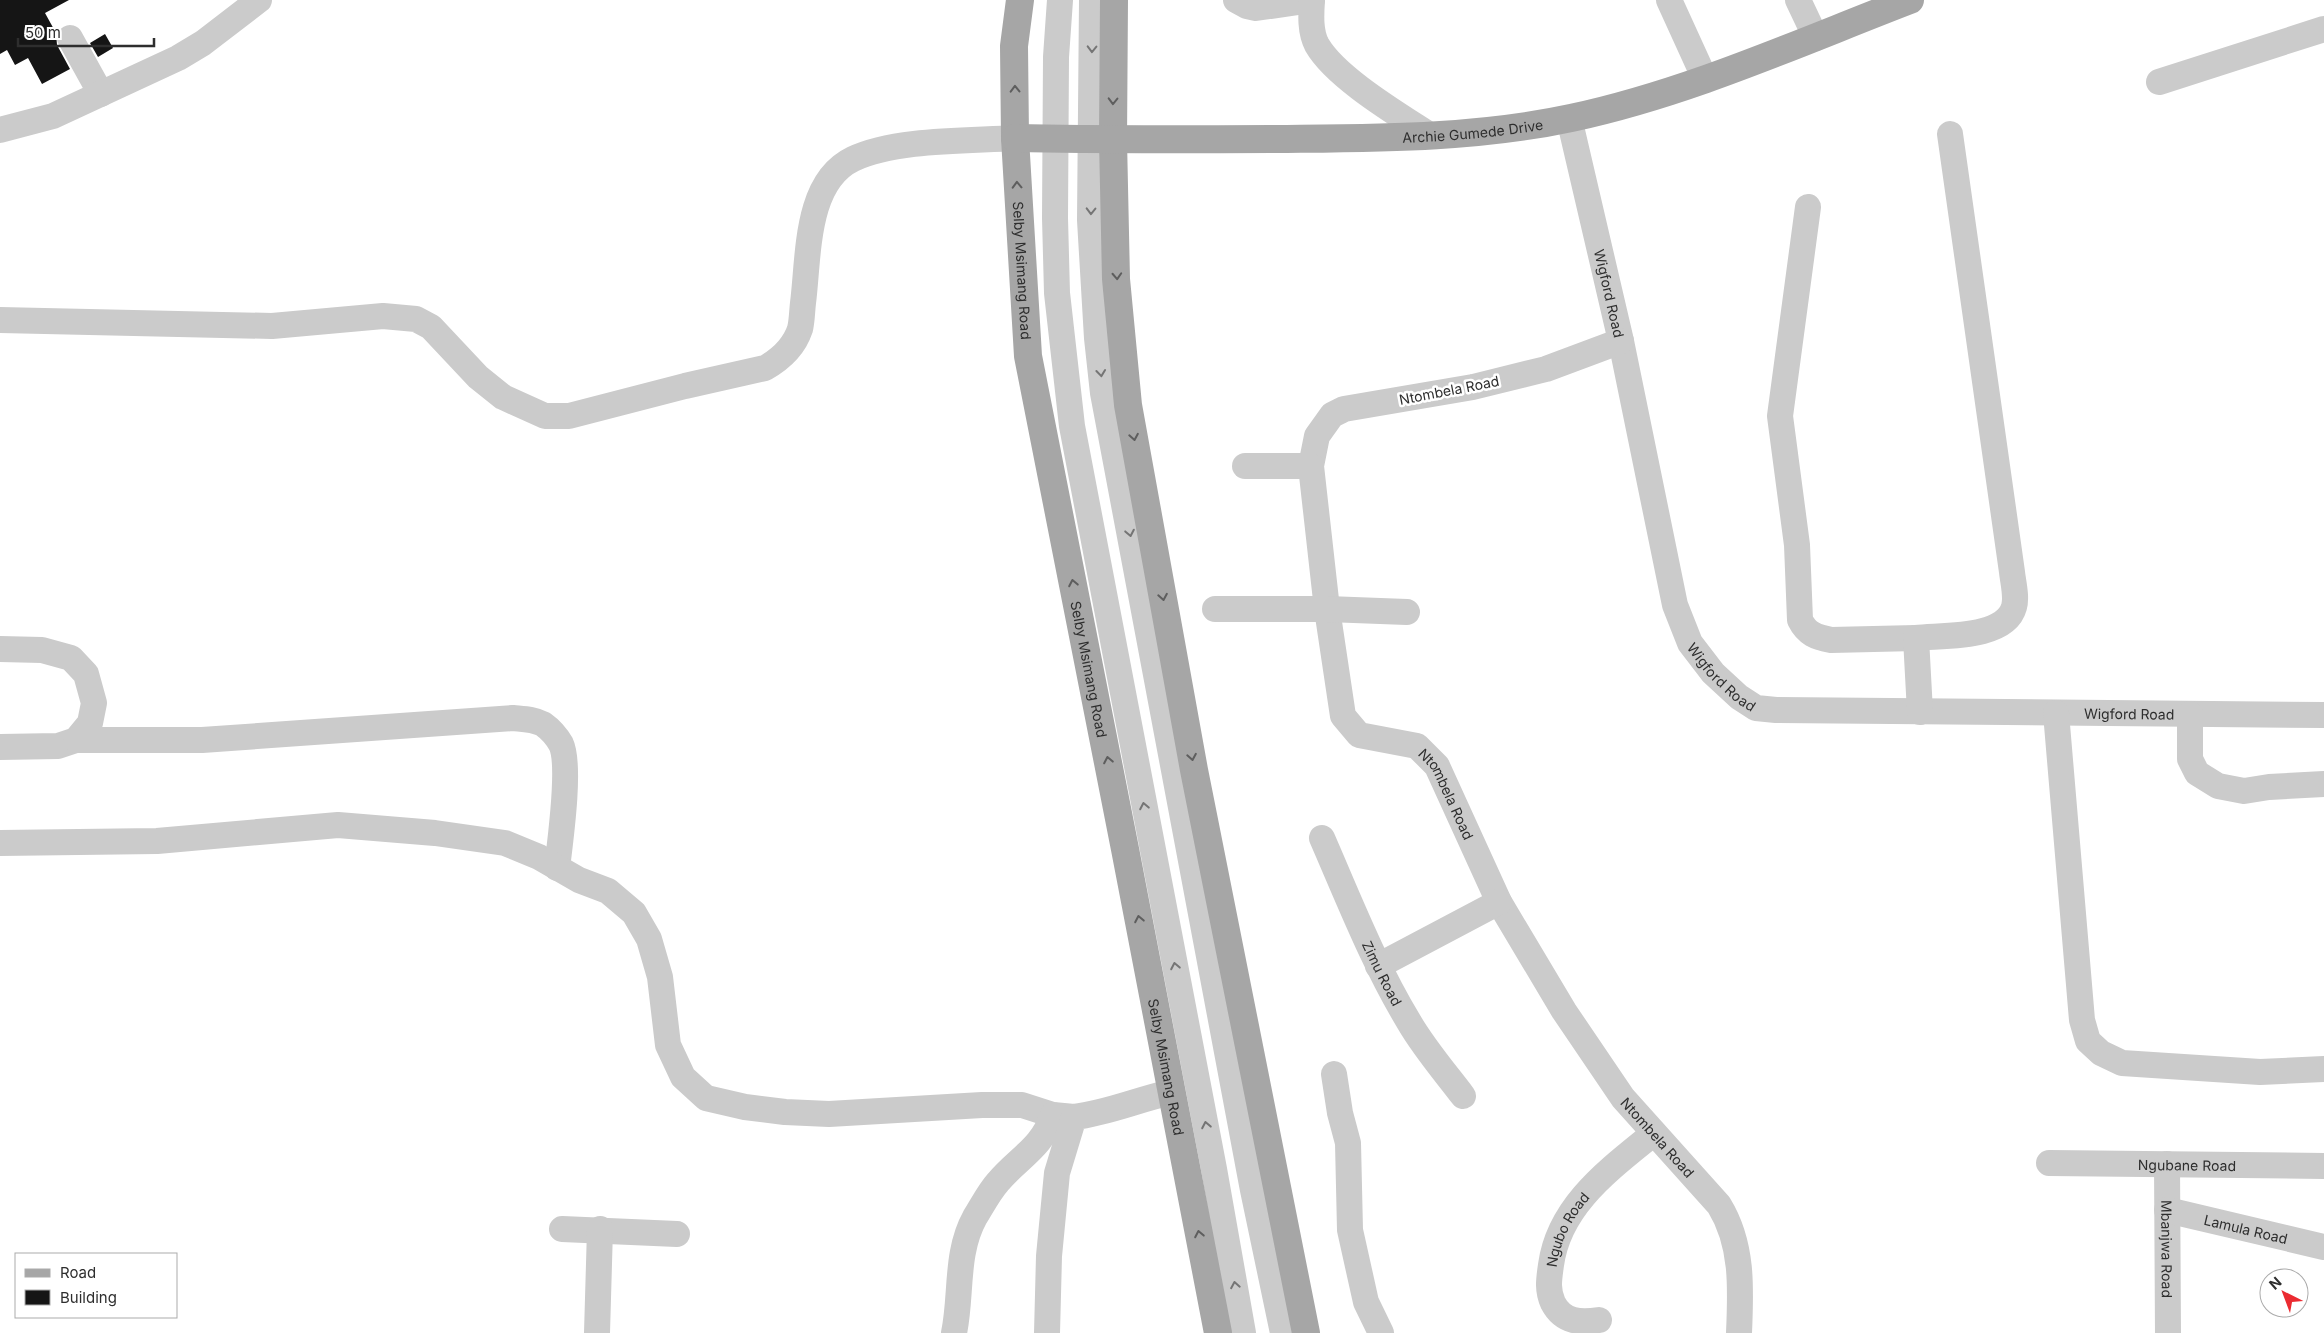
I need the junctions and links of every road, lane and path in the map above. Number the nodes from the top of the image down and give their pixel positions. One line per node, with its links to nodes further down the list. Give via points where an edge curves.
1 (259, 0): 16 (street, via 203,44)
2 (1020, 0): 21 (main road, Selby Msimang Road, one-way to 2, via 1014,46)
3 (1060, 0): 22 (street)
4 (1092, 0): 23 (street, one-way to 23)
5 (1114, 0): 23 (main road, one-way to 23)
6 (1236, 0): 7 (street, via 1256,8)
7 (1312, 0): 20 (street, via 1313,33 1324,55 1356,83)
8 (1669, 0): 14 (street)
9 (1798, 0): 13 (street)
10 (1894, 3): 13 (main road, Archie Gumede Drive)
11 (2324, 29): 15 (street)
12 (70, 38): 16 (street)
13 (1816, 38): 14 (main road, Archie Gumede Drive)
14 (1705, 79): 17 (main road, Archie Gumede Drive, via 1632,103)
15 (2159, 82)
16 (101, 94): 18 (street, via 53,116)
17 (1569, 118): 20 (main road, Archie Gumede Drive); 26 (street, Wigford Road)
18 (0, 130)
19 (1950, 134): 32 (street, via 2015,605 2006,621 1985,632)
20 (1431, 136): 23 (main road, Archie Gumede Drive)
21 (1015, 138): 22 (main road, Archie Gumede Drive); 25 (street, via 916,145 870,152 852,160 828,179 814,209 800,330 777,361 765,368 569,416 545,416 503,397 478,377 431,327 416,320 383,316 272,326); 48 (main road, Selby Msimang Road, one-way to 21, via 1028,356)
22 (1056, 139): 23 (main road, Archie Gumede Drive); 65 (street, one-way to 22, via 1072,426 1057,293 1054,218)
23 (1102, 139): 66 (street, one-way to 66, via 1090,220 1103,393); 67 (main road, one-way to 67, via 1128,405 1194,770)
24 (1808, 207): 32 (street, via 1780,416 1797,545 1800,620 1810,633 1824,639)
25 (0, 320)
26 (1621, 341): 28 (street, Ntombela Road, via 1546,369 1473,387 1344,409 1332,415 1317,436); 34 (street, Wigford Road, via 1675,605 1690,644 1713,673 1756,708)
27 (1245, 466): 28 (street)
28 (1311, 466): 30 (street, Ntombela Road)
29 (1215, 609): 30 (street)
30 (1327, 609): 31 (street); 44 (street, Ntombela Road, via 1342,716 1359,735 1417,746 1429,755)
31 (1407, 612)
32 (1916, 638): 34 (street)
33 (0, 648): 38 (street, via 42,650 71,658 86,674 94,703 90,723)
34 (1920, 712): 35 (street, Wigford Road)
35 (2056, 713): 36 (street, Wigford Road); 46 (street, via 2082,1020 2088,1040 2101,1053 2122,1064 2260,1072)
36 (2190, 714): 37 (street, Wigford Road); 40 (street, via 2190,759 2197,773 2218,786 2244,791 2269,786)
37 (2324, 715)
38 (76, 740): 39 (street, via 58,746); 43 (street, via 202,740 530,719 551,730 562,746 565,784)
39 (0, 747)
40 (2324, 784)
41 (1322, 838): 45 (street, Zimu Road)
42 (0, 843): 43 (street, via 158,841 338,825 505,843)
43 (558, 868): 50 (street, via 608,891 644,926 660,977 668,1045 683,1077 706,1098 785,1112 829,1114 998,1105 1022,1106)
44 (1499, 902): 45 (street); 51 (street, Ntombela Road, via 1590,1051 1623,1098)
45 (1378, 966): 49 (street, Zimu Road, via 1421,1041)
46 (2324, 1069)
47 (1334, 1074): 68 (street, via 1348,1143 1350,1230 1366,1302)
48 (1172, 1092): 50 (street, via 1102,1112); 64 (main road, Selby Msimang Road, one-way to 48)
49 (1463, 1096)
50 (1064, 1116): 62 (street, via 998,1182 974,1218 966,1236 959,1274); 63 (street, via 1049,1256)
51 (1654, 1133): 60 (street, Ngubo Road, via 1603,1174 1568,1216 1557,1238 1548,1288 1558,1312 1581,1323); 69 (street, Ntombela Road, via 1719,1204 1729,1221 1741,1284)
52 (2049, 1163): 53 (street, Ngubane Road)
53 (2167, 1164): 54 (street, Ngubane Road); 55 (street, Mbanjwa Road)
54 (2324, 1166)
55 (2167, 1210): 59 (street, Lamula Road); 70 (street, Mbanjwa Road)
56 (562, 1229): 57 (street)
57 (600, 1229): 58 (street); 61 (street)
58 (677, 1234)
59 (2324, 1247)
60 (1599, 1320)
61 (597, 1333)
62 (954, 1333)
63 (1047, 1333)
64 (1218, 1333)
65 (1243, 1333)
66 (1282, 1333)
67 (1306, 1333)
68 (1380, 1333)
69 (1739, 1333)
70 (2168, 1333)

